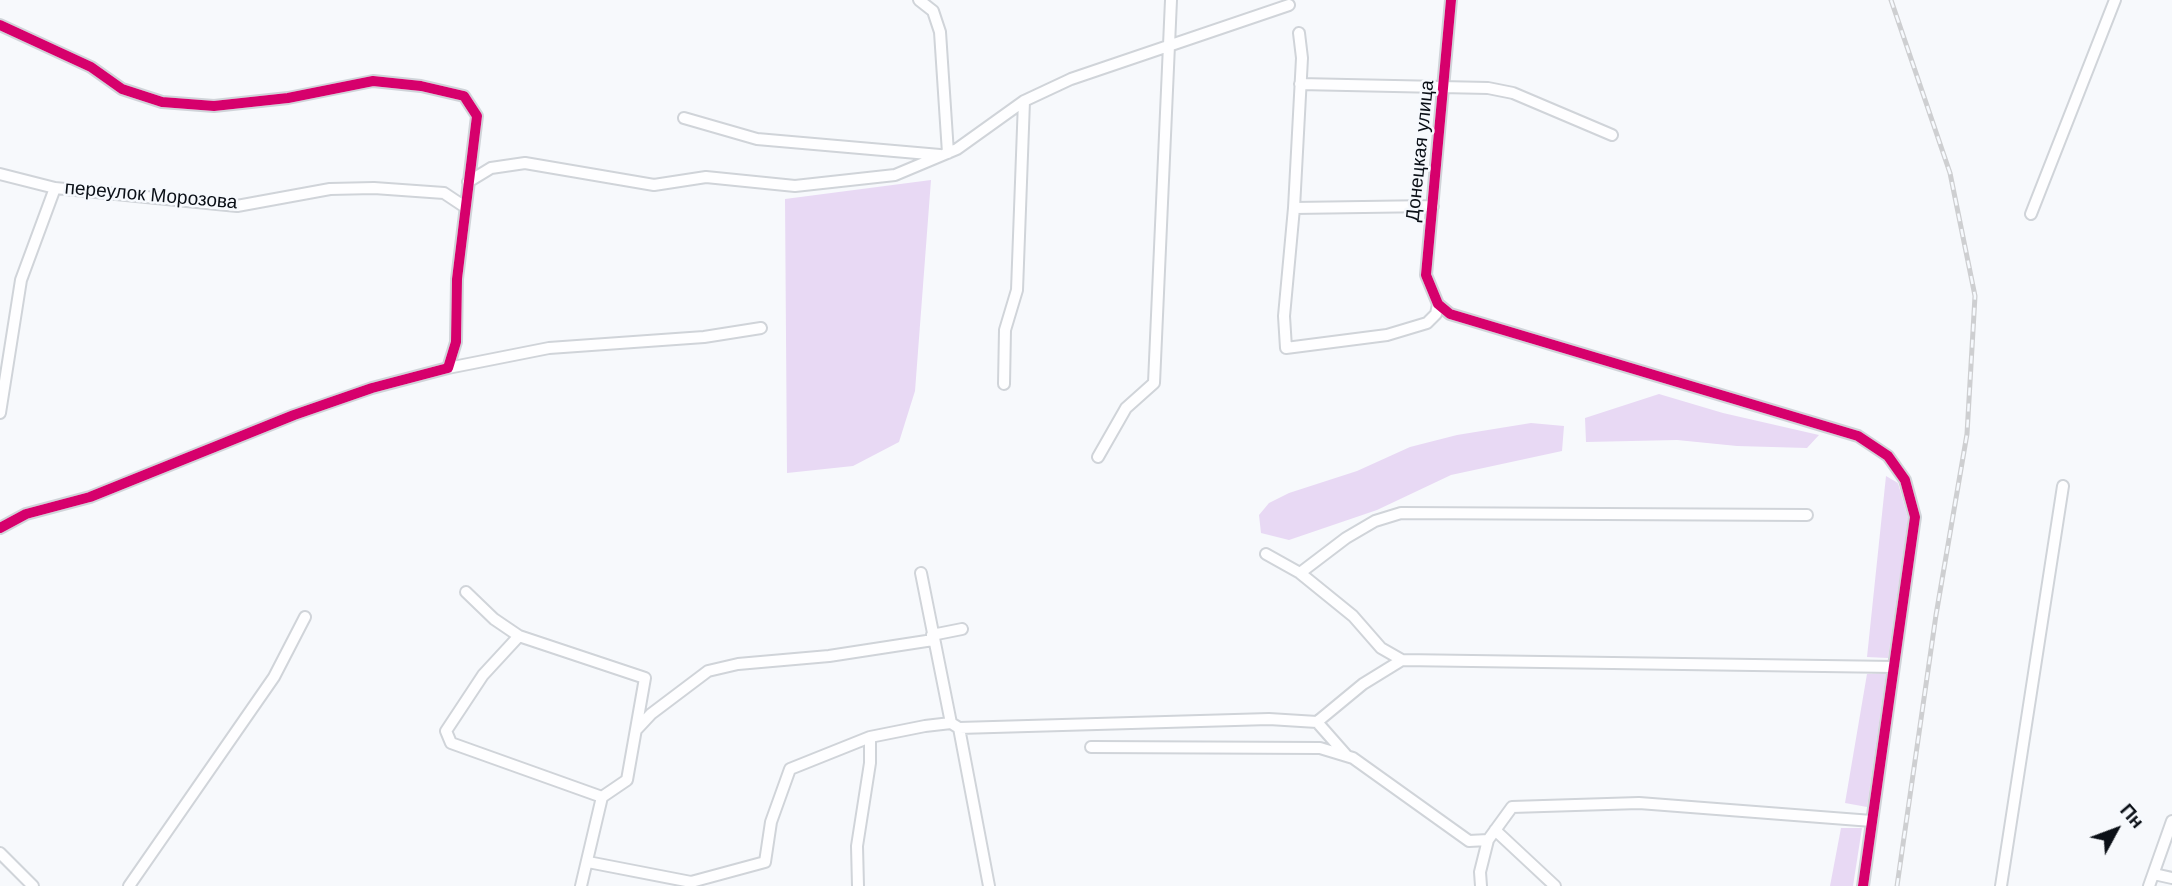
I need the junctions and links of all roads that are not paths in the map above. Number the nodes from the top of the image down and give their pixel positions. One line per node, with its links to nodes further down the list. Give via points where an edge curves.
1 (919, 0): 14 (street, via 933,11 940,32)
2 (1171, 0): 8 (street)
3 (1451, 0): 10 (street, Донецкая улица)
4 (2115, 0): 21 (street)
5 (1289, 5): 8 (street)
6 (0, 25): 16 (street, via 91,67 122,89 162,102 214,106 288,99 373,81 464,96 477,116)
7 (1299, 33): 9 (street)
8 (1169, 45): 11 (street, via 1071,79); 27 (street, via 1154,383 1126,408)
9 (1300, 83): 10 (street); 20 (street)
10 (1445, 89): 13 (street, via 1488,88 1513,93); 18 (street, Донецкая улица)
11 (1024, 101): 14 (street); 25 (street, via 1017,290 1005,330)
12 (684, 118): 14 (street, via 757,139)
13 (1612, 135)
14 (945, 154): 16 (street, via 895,175 796,186 706,177 654,185 525,163 491,168)
15 (0, 174): 17 (street, переулок Морозова)
16 (468, 182): 19 (street)
17 (55, 188): 19 (street, переулок Морозова, via 237,206 330,189 411,189 444,193); 26 (street, via 21,280)
18 (1433, 206): 20 (street); 22 (street, Донецкая улица, via 1426,275)
19 (466, 207): 24 (street, via 457,279 456,342)
20 (1294, 208): 22 (street, via 1284,316 1286,348 1387,335 1427,323)
21 (2031, 214)
22 (1438, 304): 40 (street, via 1450,314 1858,436 1888,456 1905,480 1916,517)
23 (761, 328): 24 (street, via 704,337 549,348)
24 (448, 368): 30 (street, via 283,418 90,497 26,514)
25 (1004, 384)
26 (0, 413)
27 (1098, 457)
28 (2063, 486): 63 (street)
29 (1807, 515): 33 (street, via 1401,513 1346,538)
30 (0, 528)
31 (1266, 554): 33 (street)
32 (921, 573): 38 (street)
33 (1300, 573): 39 (street, via 1353,616 1381,648)
34 (466, 592): 37 (street)
35 (305, 617): 56 (street, via 274,677)
36 (962, 629): 38 (street)
37 (519, 636): 43 (street, via 645,678); 47 (street, via 483,675 446,732 451,743)
38 (932, 637): 42 (street); 43 (street, via 708,671)
39 (1402, 660): 40 (street); 41 (street, via 1363,684)
40 (1894, 667): 48 (street)
41 (1317, 722): 42 (street); 46 (street)
42 (955, 725): 44 (street); 59 (street)
43 (637, 729): 47 (street, via 627,780)
44 (870, 737): 52 (street, via 790,769 771,822 765,862 691,882); 58 (street, via 857,846)
45 (1091, 747): 46 (street, via 1321,748)
46 (1347, 756): 50 (street, via 1407,793 1439,823 1469,841)
47 (602, 797): 52 (street)
48 (1872, 821): 50 (street, via 1639,803 1513,807); 62 (street)
49 (2172, 821): 53 (street)
50 (1491, 835): 60 (street, via 1480,872); 61 (street)
51 (0, 853): 55 (street)
52 (588, 862): 57 (street)
53 (2154, 874): 54 (street); 64 (street)
54 (2172, 878)
55 (33, 886)
56 (128, 886)
57 (581, 886)
58 (858, 886)
59 (989, 886)
60 (1481, 886)
61 (1555, 886)
62 (1863, 886)
63 (2001, 886)
64 (2149, 886)

